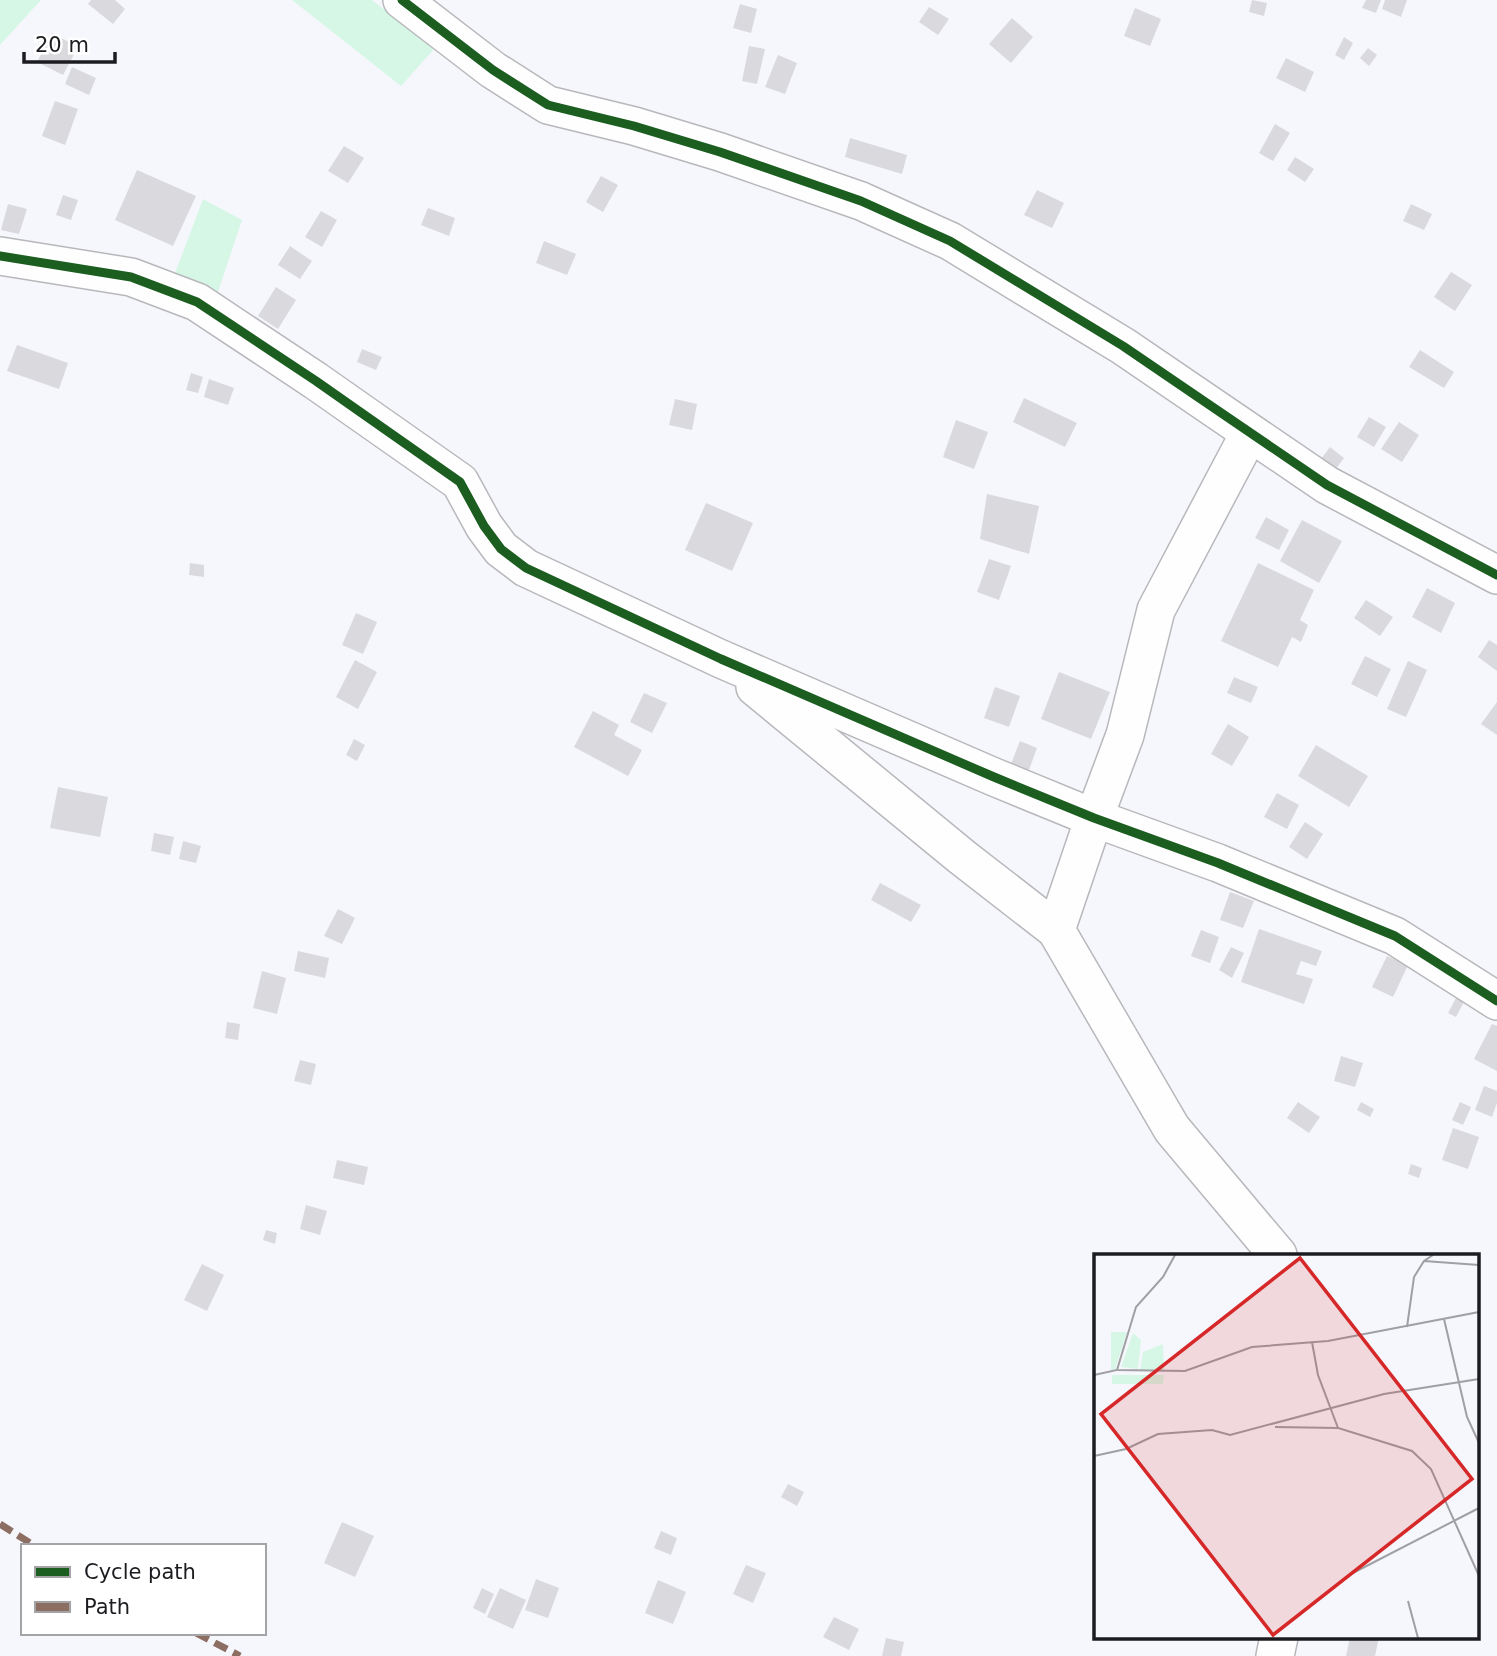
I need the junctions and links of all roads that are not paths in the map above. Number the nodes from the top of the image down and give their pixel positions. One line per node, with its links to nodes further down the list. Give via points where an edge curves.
1 (402, 0): 3 (street, via 493,70 548,105 720,152 861,201 950,241 1123,346)
2 (0, 256): 5 (street, via 131,277 197,302 460,482 500,549 526,569)
3 (1249, 434): 4 (street, via 1327,485); 6 (street, via 1156,610 1125,735)
4 (1497, 575)
5 (721, 659): 6 (street); 7 (street)
6 (1094, 818): 7 (street); 8 (street, via 1395,936)
7 (1056, 930): 9 (street, via 1172,1129)
8 (1497, 1001)
9 (1277, 1254)
10 (1279, 1638): 11 (street)
11 (1275, 1656)

